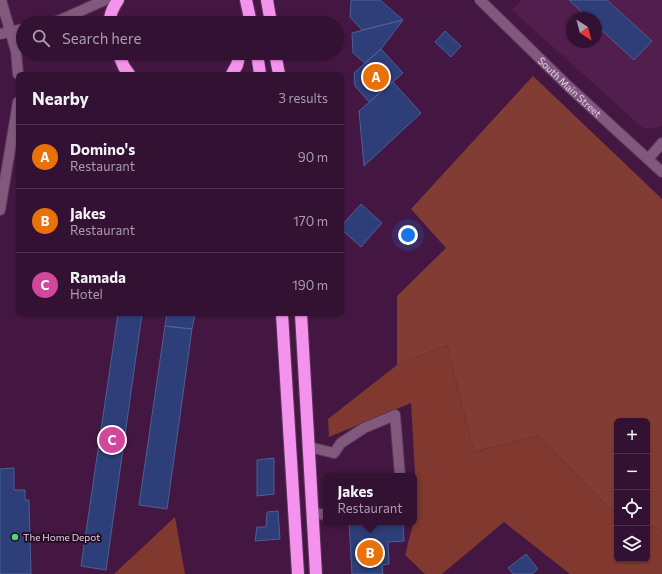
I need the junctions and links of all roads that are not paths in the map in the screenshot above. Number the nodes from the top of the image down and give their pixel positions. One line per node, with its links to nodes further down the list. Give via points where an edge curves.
1 (1, 0): 15 (street)
2 (105, 0): 8 (street)
3 (118, 0): 9 (highway)
4 (246, 0): 10 (highway); 11 (highway)
5 (267, 0): 12 (highway)
6 (270, 0): 13 (highway)
7 (480, 0): 30 (street, South Main Street)
8 (69, 16)
9 (111, 16)
10 (245, 16)
11 (249, 16)
12 (270, 16)
13 (270, 16)
14 (16, 31): 15 (street)
15 (11, 32): 16 (street); 17 (street)
16 (0, 34)
17 (16, 51)
18 (17, 60): 23 (street)
19 (121, 60): 24 (highway)
20 (238, 60): 25 (highway)
21 (258, 60): 26 (highway)
22 (276, 60): 27 (highway)
23 (18, 72)
24 (128, 72)
25 (233, 72)
26 (260, 72)
27 (279, 72)
28 (16, 114): 32 (street)
29 (662, 143): 30 (street)
30 (648, 159): 31 (street, South Main Street)
31 (662, 172)
32 (0, 210)
33 (282, 316): 39 (highway)
34 (301, 316): 35 (highway)
35 (309, 447): 36 (street, via 334,454 341,443 364,428 395,415); 37 (highway)
36 (400, 473)
37 (313, 513): 38 (street); 40 (highway)
38 (323, 515)
39 (298, 574)
40 (316, 574)

